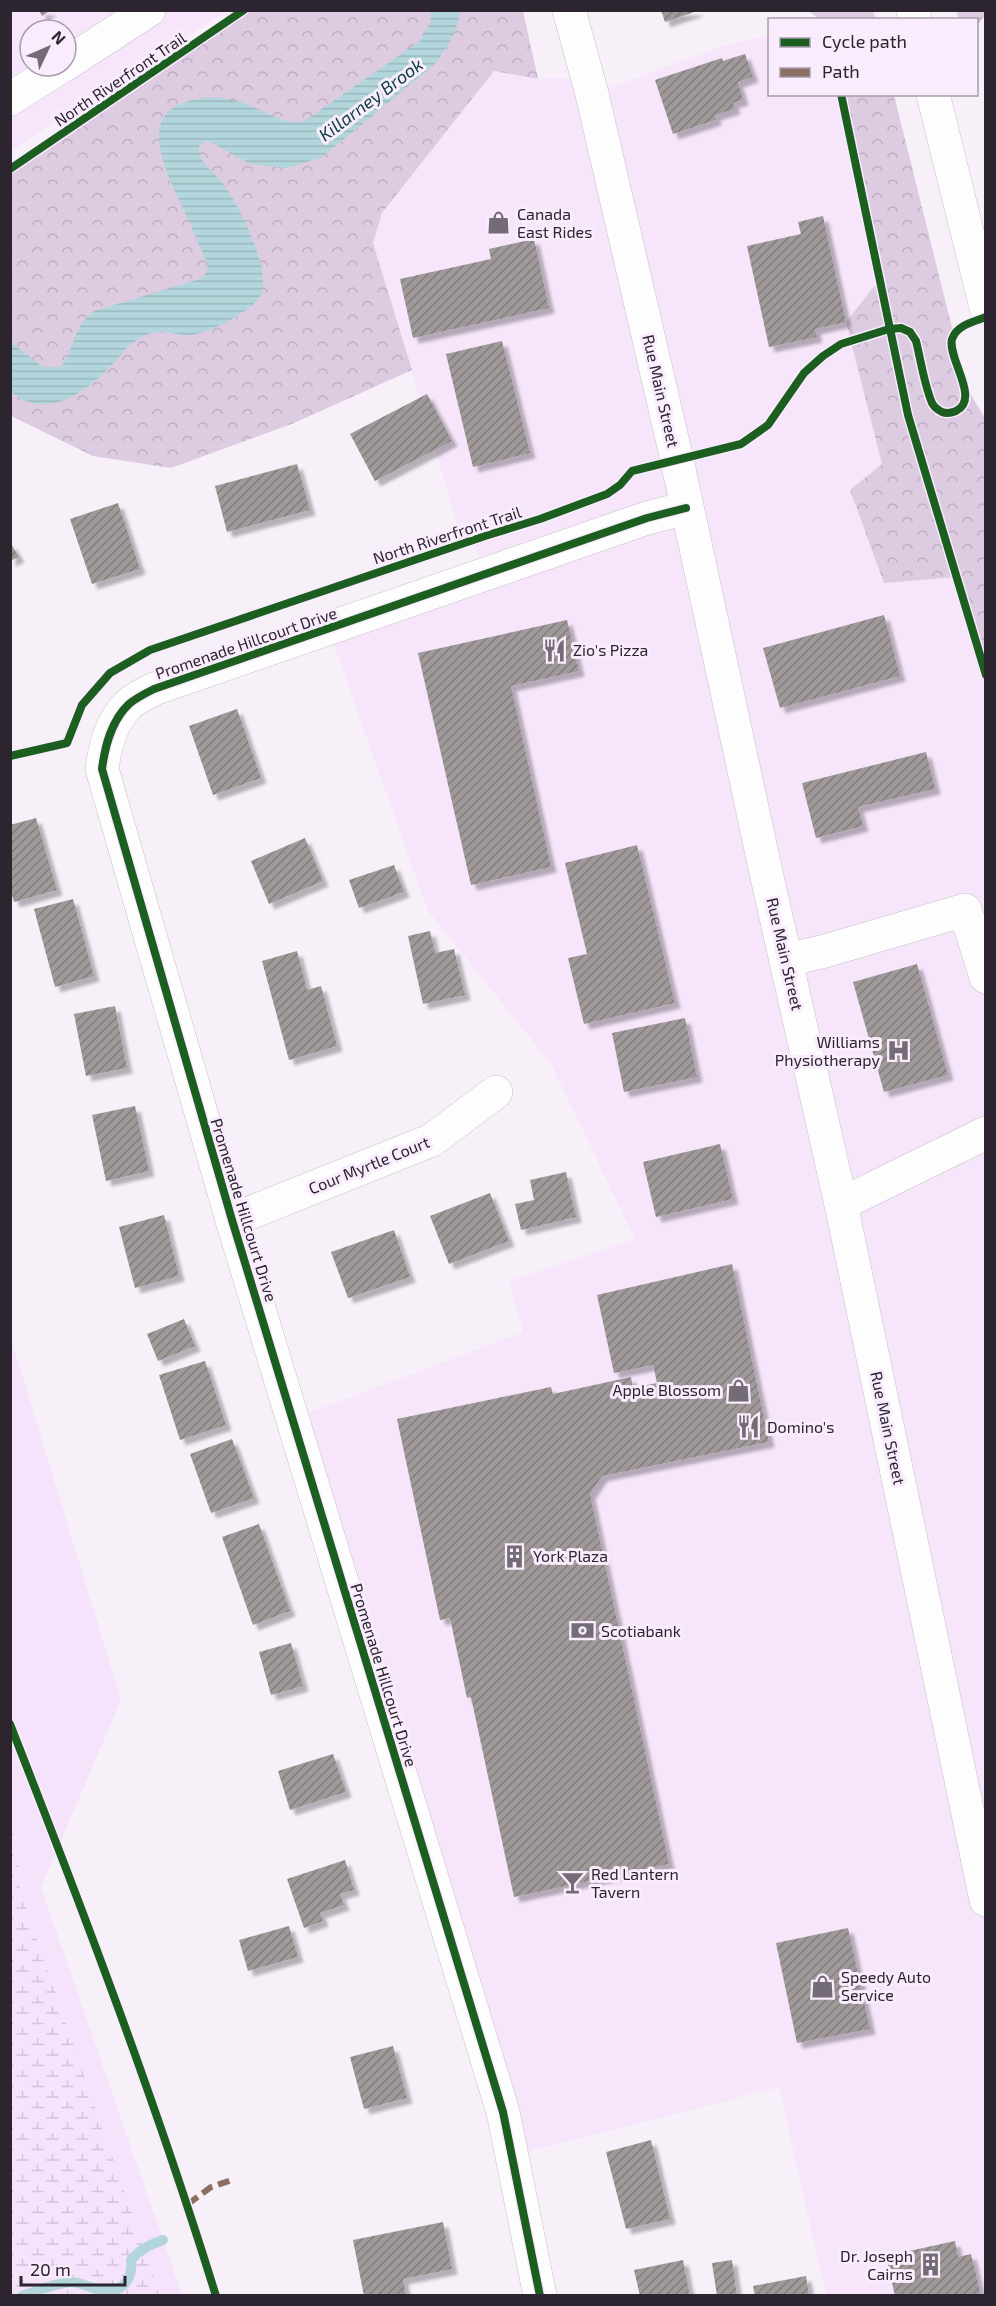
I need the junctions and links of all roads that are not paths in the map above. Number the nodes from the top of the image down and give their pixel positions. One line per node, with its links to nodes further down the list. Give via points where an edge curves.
1 (149, 10): 3 (street)
2 (569, 10): 8 (street, Rue Main Street)
3 (78, 56)
4 (43, 78): 6 (street)
5 (933, 96): 7 (street)
6 (10, 99)
7 (986, 308)
8 (686, 508): 9 (street, Rue Main Street); 14 (street, Promenade Hillcourt Drive, via 647,518 154,689 130,703 122,713 108,740 102,770)
9 (787, 960): 10 (street, via 965,910); 13 (street, Rue Main Street)
10 (986, 977)
11 (496, 1092): 14 (street, Cour Myrtle Court, via 432,1140)
12 (986, 1133): 13 (street)
13 (841, 1204): 15 (street, Rue Main Street)
14 (232, 1220): 16 (street, Promenade Hillcourt Drive, via 501,2105)
15 (986, 1900)
16 (540, 2295)

